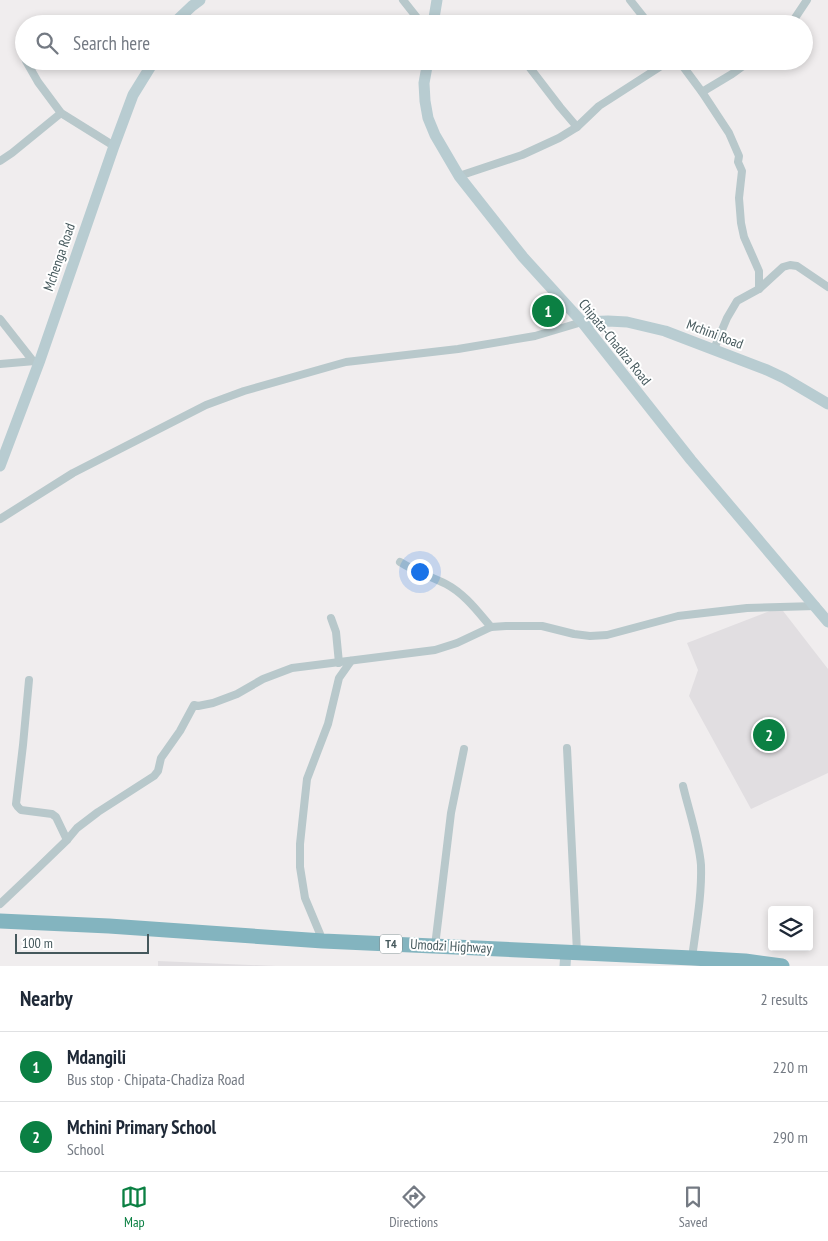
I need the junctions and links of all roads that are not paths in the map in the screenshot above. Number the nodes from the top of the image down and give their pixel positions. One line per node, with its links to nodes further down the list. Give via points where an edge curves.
1 (200, 0): 6 (street)
2 (403, 0): 7 (street)
3 (437, 0): 8 (street)
4 (630, 0): 9 (street)
5 (807, 0): 10 (street)
6 (182, 15)
7 (415, 15)
8 (434, 15)
9 (642, 15)
10 (797, 15)
11 (31, 70): 19 (street)
12 (148, 70): 21 (street, Mchenga Road, via 133,95)
13 (429, 70): 23 (street, Chipata-Chadiza Road, via 424,83 428,118)
14 (531, 70): 20 (street)
15 (655, 70): 20 (street, via 599,106)
16 (686, 70): 18 (street)
17 (738, 70): 18 (street)
18 (702, 92): 25 (street, via 729,133 739,156 742,171 741,224 759,272)
19 (61, 113): 21 (street); 22 (street)
20 (577, 126): 23 (street, via 560,138 522,155)
21 (114, 146): 29 (street, Mchenga Road)
22 (0, 161)
23 (459, 176): 27 (street, Chipata-Chadiza Road, via 523,257)
24 (828, 287): 25 (street, via 797,266 790,265 783,267)
25 (760, 289): 28 (street, via 737,301)
26 (0, 319): 29 (street)
27 (582, 322): 28 (street, Mchini Road, via 627,322 665,331); 33 (street, via 535,336 346,362 244,392 206,405 82,469); 35 (street, Chipata-Chadiza Road, via 691,460)
28 (714, 349): 31 (street, Mchini Road, via 776,374)
29 (37, 361): 30 (street); 32 (street, Mchenga Road)
30 (0, 364)
31 (828, 404)
32 (0, 466)
33 (0, 519)
34 (400, 562): 38 (street, via 448,585 471,603)
35 (816, 606): 37 (street, Chipata-Chadiza Road); 38 (street, via 747,608 678,616 607,635 574,634 542,626)
36 (332, 618): 40 (street)
37 (828, 622)
38 (491, 627): 39 (street, via 435,650)
39 (351, 661): 40 (street); 48 (street, via 339,678 328,724 307,779 300,844 305,898)
40 (339, 663): 45 (street, via 292,668 213,704 194,706 161,758 158,772 98,812)
41 (29, 680): 45 (street, via 16,804 21,810 52,814)
42 (567, 748): 50 (street)
43 (464, 749): 49 (street, via 451,813)
44 (683, 786): 51 (street, via 701,864)
45 (67, 840): 46 (street)
46 (0, 904)
47 (0, 921): 48 (highway, Umodzi Highway / T4)
48 (324, 940): 49 (highway, Umodzi Highway / T4)
49 (435, 946): 50 (highway, Umodzi Highway / T4)
50 (569, 957): 51 (highway, Umodzi Highway / T4)
51 (692, 958): 52 (highway, Umodzi Highway / T4)
52 (782, 966)

